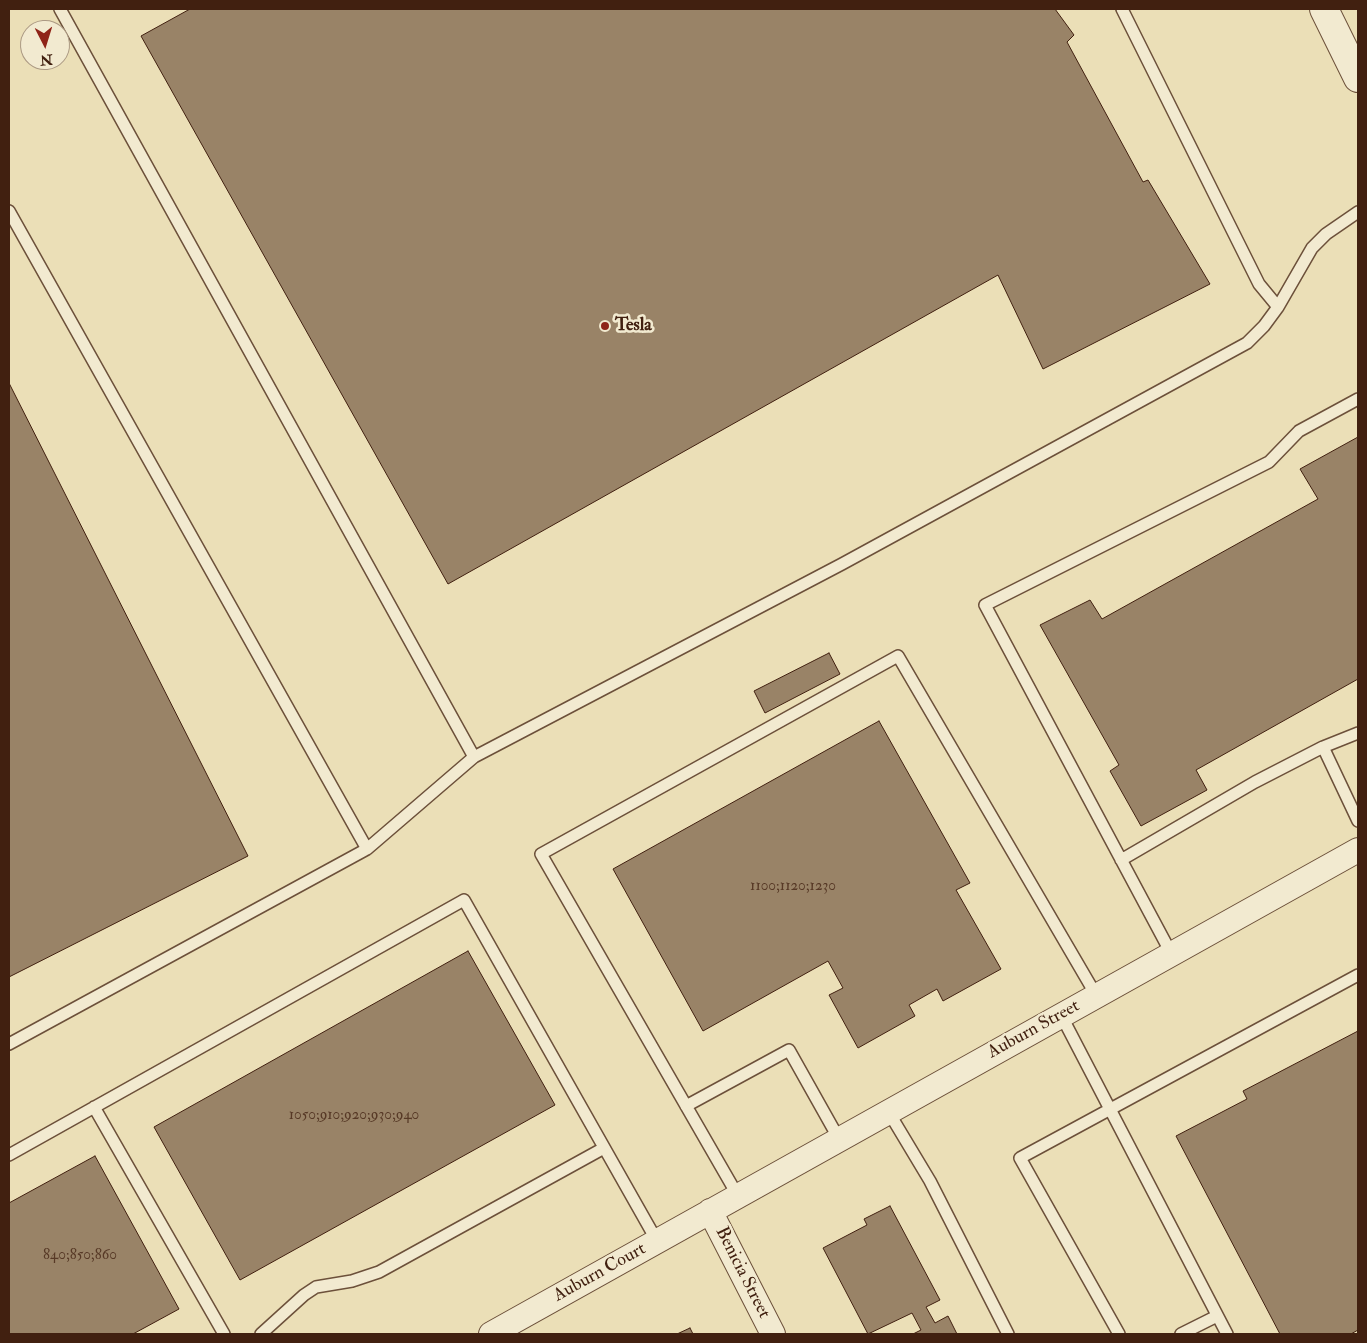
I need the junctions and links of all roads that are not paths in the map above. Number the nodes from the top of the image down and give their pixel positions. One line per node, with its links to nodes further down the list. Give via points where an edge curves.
1 (60, 9): 11 (lane)
2 (1122, 9): 7 (lane, via 1259,284)
3 (1324, 9): 4 (street)
4 (1358, 78)
5 (9, 211): 13 (lane)
6 (1358, 212): 7 (lane, via 1312,248)
7 (1278, 307): 11 (lane, via 1247,342 842,564)
8 (1358, 399): 15 (lane, via 1299,431 1269,462 985,605)
9 (1358, 732): 10 (lane)
10 (1323, 747): 12 (lane); 15 (lane, via 1254,782)
11 (474, 757): 13 (lane)
12 (1358, 821)
13 (367, 849): 20 (lane)
14 (1358, 850): 16 (street, Auburn Street)
15 (1121, 860): 16 (lane)
16 (1171, 953): 18 (street, Auburn Street)
17 (1358, 976): 23 (lane)
18 (1096, 995): 19 (street, Auburn Street); 21 (lane, via 898,656 541,854)
19 (1061, 1015): 23 (lane); 24 (street, Auburn Street)
20 (9, 1044)
21 (686, 1106): 25 (lane, via 789,1050); 28 (lane)
22 (94, 1107): 26 (lane, via 464,900); 27 (lane); 32 (lane)
23 (1110, 1109): 31 (lane); 37 (lane, via 1020,1158)
24 (888, 1111): 25 (street, Auburn Street); 36 (lane, via 930,1181)
25 (839, 1139): 28 (street, Auburn Street)
26 (604, 1148): 30 (lane); 33 (lane, via 379,1272 352,1281 316,1287)
27 (9, 1155)
28 (738, 1196): 29 (street, Auburn Street)
29 (710, 1212): 30 (street, Auburn Court); 35 (street, Benicia Street)
30 (657, 1241): 34 (street, Auburn Court)
31 (1218, 1316): 38 (lane); 39 (lane)
32 (224, 1334)
33 (262, 1334)
34 (491, 1334)
35 (774, 1334)
36 (1008, 1334)
37 (1119, 1334)
38 (1181, 1334)
39 (1227, 1334)

